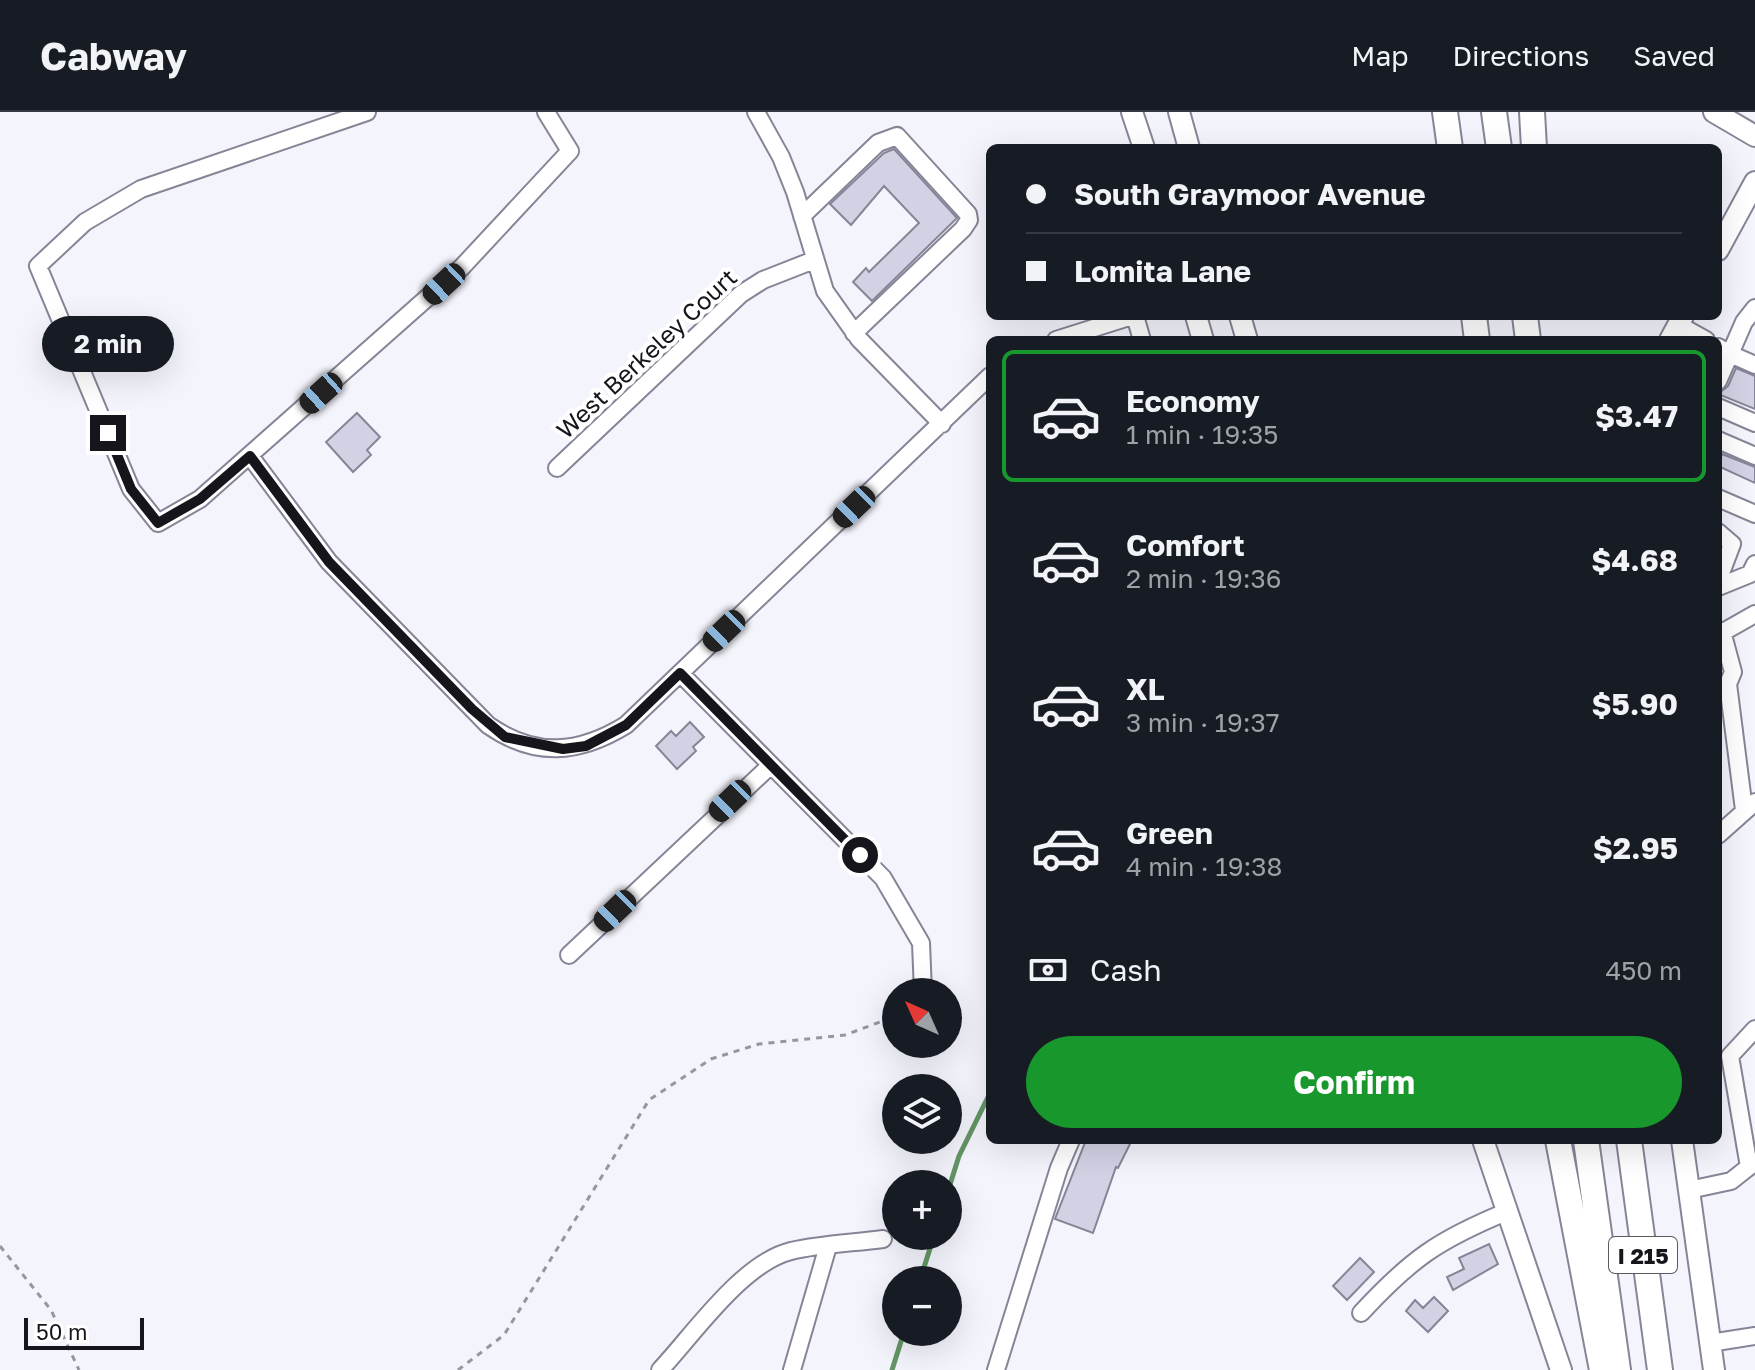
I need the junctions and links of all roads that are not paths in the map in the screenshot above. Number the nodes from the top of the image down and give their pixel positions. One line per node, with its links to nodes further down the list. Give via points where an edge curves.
1 (367, 112): 33 (street, via 141,189 85,222 38,266 131,489 158,523 200,499)
2 (546, 112): 33 (street, via 570,151 462,267)
3 (756, 112): 17 (street, via 781,157)
4 (1132, 112): 11 (main road)
5 (1179, 112): 12 (main road)
6 (1445, 112): 13 (highway)
7 (1494, 112): 14 (highway)
8 (1532, 112): 15 (highway)
9 (1714, 112): 10 (main road)
10 (1755, 136)
11 (1143, 144)
12 (1188, 144)
13 (1449, 144)
14 (1498, 144)
15 (1534, 144)
16 (1755, 182): 18 (main road)
17 (802, 216): 19 (street); 23 (street, via 878,143 892,136 968,214 963,229)
18 (1722, 243)
19 (814, 260): 23 (street, via 825,291); 35 (street, West Berkeley Court, via 741,294)
20 (1755, 308): 26 (street)
21 (1121, 320): 24 (street)
22 (1678, 327): 25 (street)
23 (854, 333): 31 (street)
24 (1069, 336)
25 (1697, 336)
26 (1724, 350): 27 (street)
27 (1755, 365)
28 (986, 380): 31 (street)
29 (1722, 409): 30 (street)
30 (1755, 423)
31 (942, 424): 45 (street)
32 (1722, 442): 34 (street)
33 (250, 456): 45 (street, via 329,562 505,737 563,749 586,746 626,725)
34 (1755, 456)
35 (557, 468)
36 (1722, 500): 37 (street)
37 (1755, 514)
38 (1722, 535): 40 (street, via 1732,544)
39 (1755, 564): 41 (street, via 1750,574)
40 (1722, 573)
41 (1722, 583)
42 (1755, 614): 43 (street)
43 (1722, 632)
44 (1722, 639): 46 (street, via 1733,672)
45 (680, 673): 47 (street)
46 (1723, 685): 48 (street)
47 (771, 765): 50 (street); 51 (street, via 883,878 921,943)
48 (1750, 806): 49 (street)
49 (1722, 831)
50 (569, 955)
51 (922, 978)
52 (1755, 1029): 59 (street, via 1730,1056)
53 (1069, 1144): 69 (street)
54 (1484, 1144): 61 (main road)
55 (1559, 1144): 71 (highway)
56 (1587, 1144): 72 (highway, I 215)
57 (1629, 1144): 73 (highway, I 215)
58 (1683, 1144): 60 (main road)
59 (1752, 1164): 60 (street, via 1731,1181)
60 (1689, 1190): 66 (main road)
61 (1506, 1212): 64 (street, via 1453,1234 1403,1269); 70 (main road)
62 (882, 1239): 63 (street)
63 (828, 1246): 67 (street, via 788,1251 762,1266 727,1295); 68 (street)
64 (1361, 1313)
65 (1755, 1336): 66 (street)
66 (1710, 1343): 74 (main road)
67 (660, 1370)
68 (792, 1370)
69 (996, 1370)
70 (1561, 1370)
71 (1602, 1370)
72 (1618, 1370)
73 (1660, 1370)
74 (1714, 1370)

